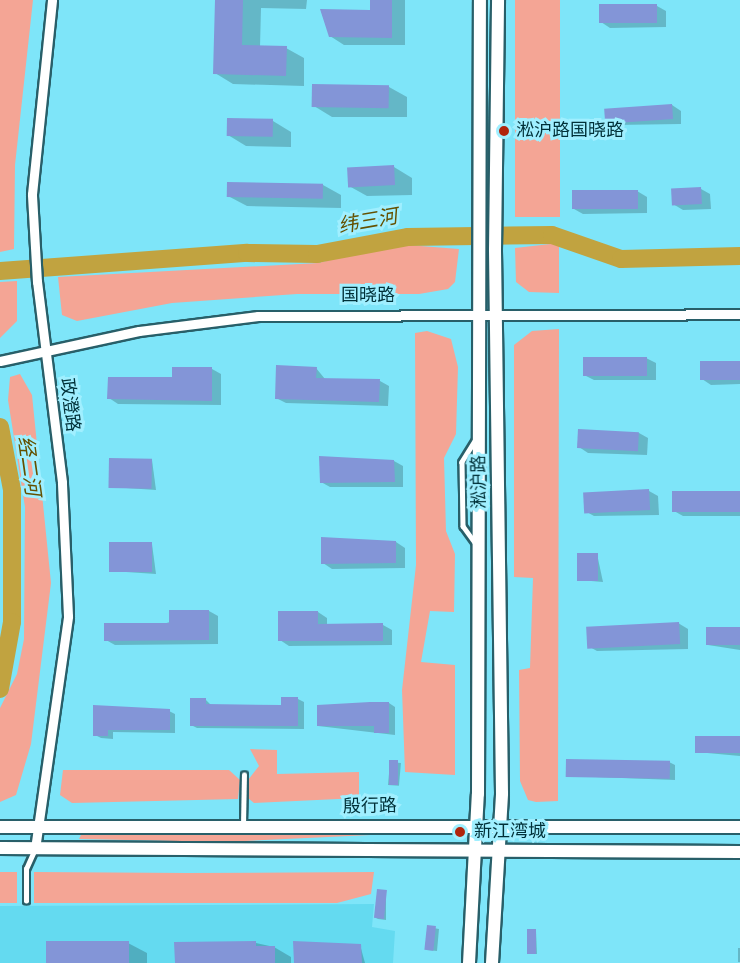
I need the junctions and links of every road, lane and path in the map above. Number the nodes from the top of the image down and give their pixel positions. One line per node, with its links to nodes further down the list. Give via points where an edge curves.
1 (52, 0): 7 (street, 政澄路, via 37,115 34,243)
2 (480, 0): 5 (main road, 淞沪路)
3 (498, 0): 4 (main road, 淞沪路)
4 (496, 312): 5 (street, 国晓路); 6 (street, 国晓路); 14 (main road, 淞沪路)
5 (477, 313): 7 (street, 国晓路, via 258,316); 10 (main road, 淞沪路)
6 (740, 314)
7 (46, 350): 8 (street, 国晓路); 11 (street, 政澄路, via 62,482 68,616 58,713)
8 (3, 360)
9 (244, 775): 13 (lane)
10 (476, 825): 13 (main road, 殷行路); 14 (main road, 殷行路); 18 (main road, 淞沪路)
11 (37, 826): 12 (main road, 殷行路); 13 (main road, 殷行路); 17 (street, 政澄路)
12 (0, 827)
13 (243, 827)
14 (501, 827): 15 (main road, 殷行路); 19 (main road, 淞沪路)
15 (740, 827)
16 (0, 848): 17 (main road)
17 (35, 849): 18 (main road); 21 (lane, via 26,869)
18 (474, 849): 19 (main road); 22 (main road, 淞沪路)
19 (499, 850): 20 (main road); 23 (main road, 淞沪路)
20 (740, 852)
21 (26, 901)
22 (469, 963)
23 (492, 963)

